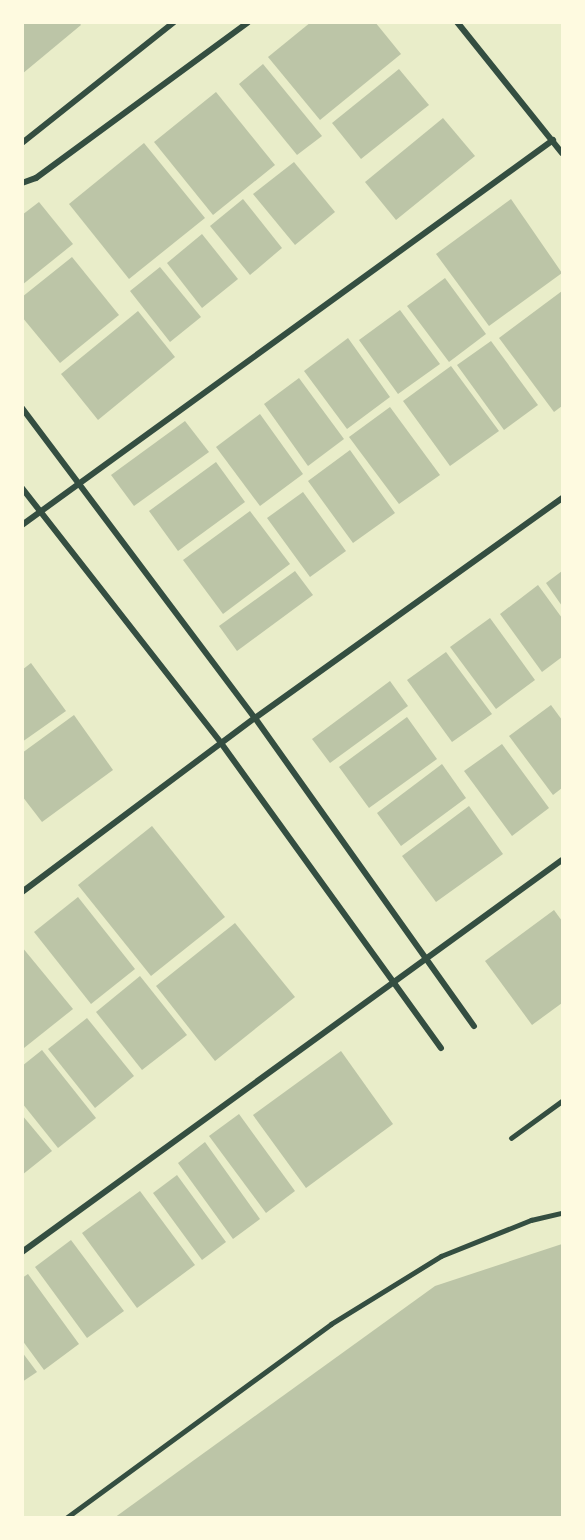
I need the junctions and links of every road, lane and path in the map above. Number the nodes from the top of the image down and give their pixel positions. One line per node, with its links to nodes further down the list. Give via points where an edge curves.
1 (174, 22): 5 (street)
2 (248, 22): 7 (street, via 36,178)
3 (457, 22): 4 (street)
4 (553, 140): 6 (street); 9 (street)
5 (22, 143)
6 (562, 153)
7 (22, 183)
8 (22, 408): 9 (street)
9 (80, 482): 12 (street); 14 (street)
10 (22, 488): 12 (street)
11 (562, 498): 14 (street)
12 (42, 511): 13 (street); 15 (street)
13 (22, 525)
14 (255, 718): 15 (street); 18 (street)
15 (221, 743): 17 (street); 19 (street)
16 (562, 860): 18 (street)
17 (22, 892)
18 (426, 958): 19 (street); 20 (street)
19 (393, 983): 21 (street); 25 (street)
20 (474, 1026)
21 (441, 1048)
22 (562, 1101): 23 (lane)
23 (511, 1138)
24 (562, 1213): 26 (lane, via 531,1220 431,1262 331,1324)
25 (22, 1252)
26 (66, 1518)

